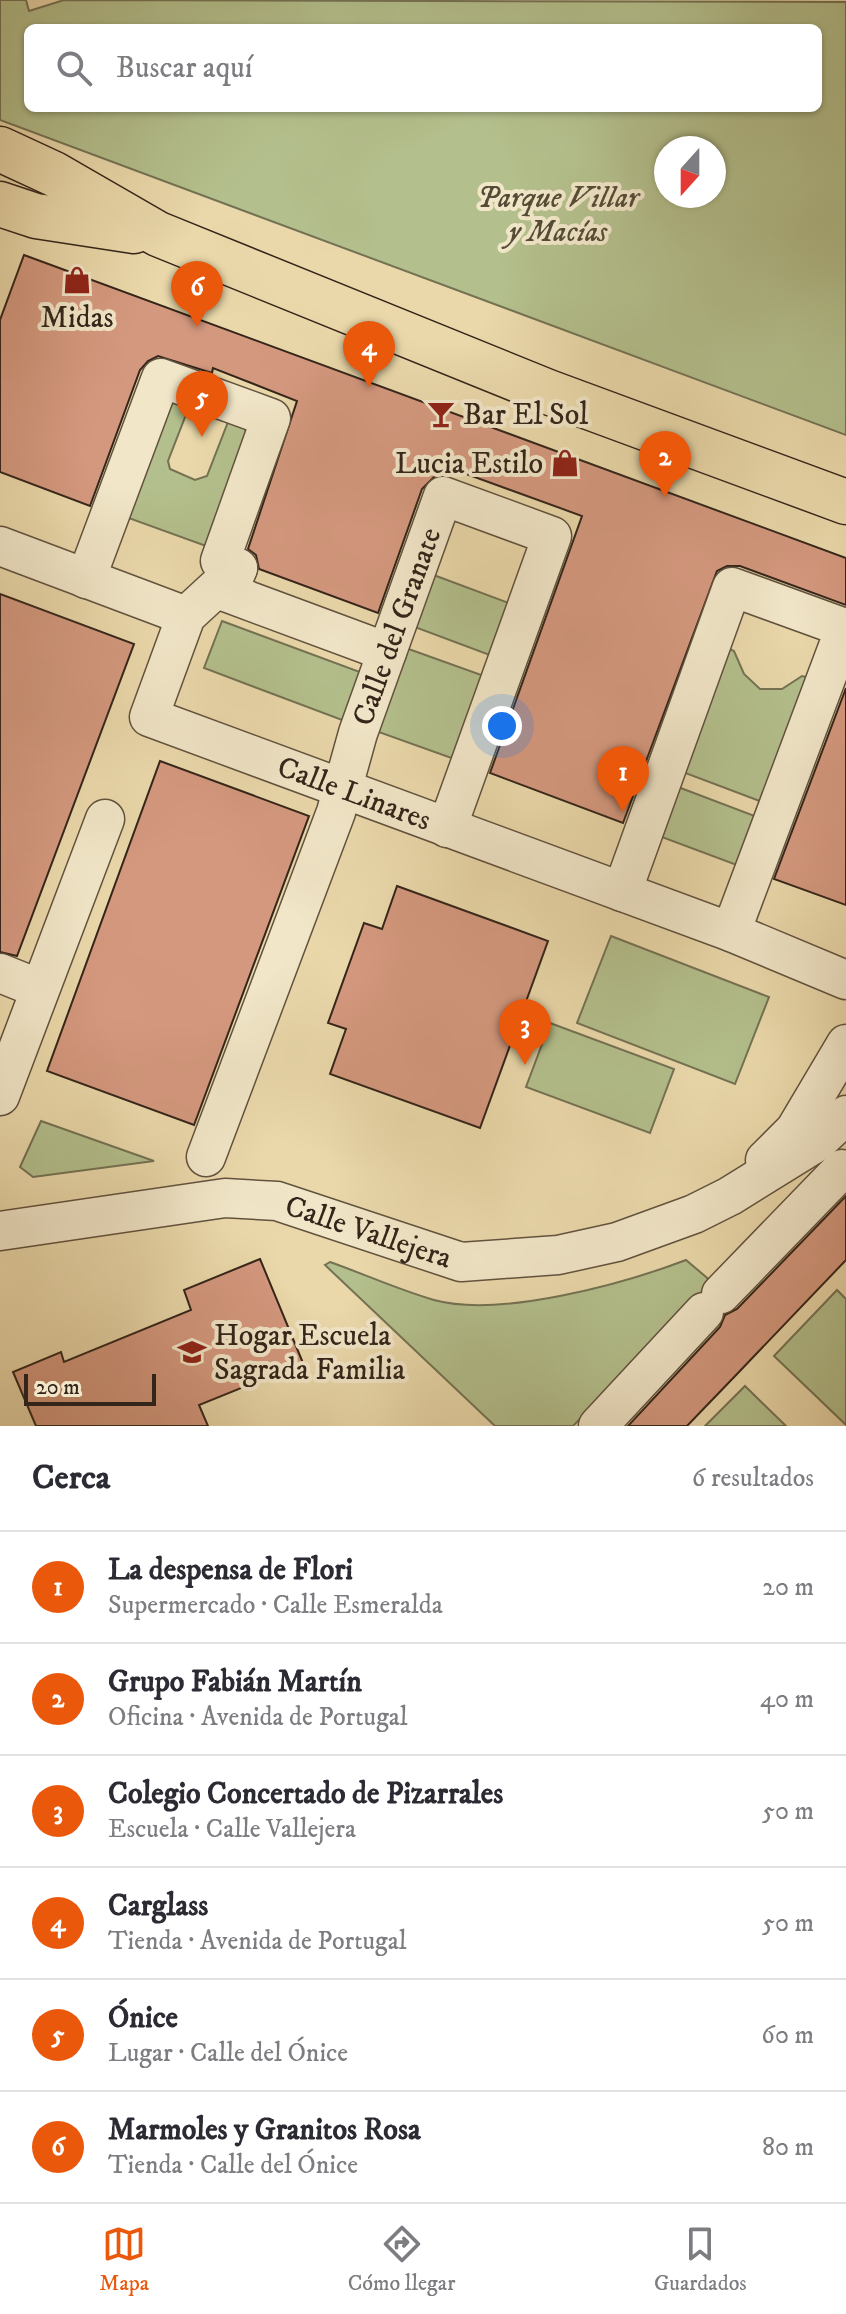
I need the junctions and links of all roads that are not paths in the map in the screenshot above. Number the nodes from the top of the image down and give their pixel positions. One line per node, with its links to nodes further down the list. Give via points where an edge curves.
1 (0, 149): 3 (main road)
2 (0, 204): 3 (main road, via 36,216)
3 (158, 234): 4 (main road, via 548,392)
4 (846, 502)
5 (0, 546): 7 (street)
6 (238, 568): 7 (street, via 220,561 271,418 161,378); 8 (street); 9 (street, via 228,593)
7 (86, 579): 8 (street)
8 (186, 616): 10 (street, Calle Linares, via 149,717)
9 (387, 652): 10 (street, Calle del Granate); 12 (street, Calle del Granate, via 443,496 552,536)
10 (344, 789): 12 (street, Calle Linares); 21 (street, Calle del Granate)
11 (105, 819): 17 (street)
12 (447, 828): 13 (street, Calle Linares)
13 (622, 892): 14 (street, Calle Linares); 14 (street, via 732,587 845,628)
14 (731, 932): 16 (street, Calle Linares)
15 (0, 973): 17 (street)
16 (846, 980)
17 (40, 989): 19 (street)
18 (846, 1044): 23 (street, Calle Vallejera, via 795,1130)
19 (0, 1096)
20 (846, 1115): 22 (street, Calle Vallejera)
21 (206, 1157)
22 (835, 1161): 23 (street, Calle Vallejera); 25 (street, Calle Vallejera)
23 (730, 1196): 24 (street, Calle Vallejera, via 617,1242 558,1255 475,1262 435,1255 277,1201 225,1198)
24 (0, 1231)
25 (598, 1426)

